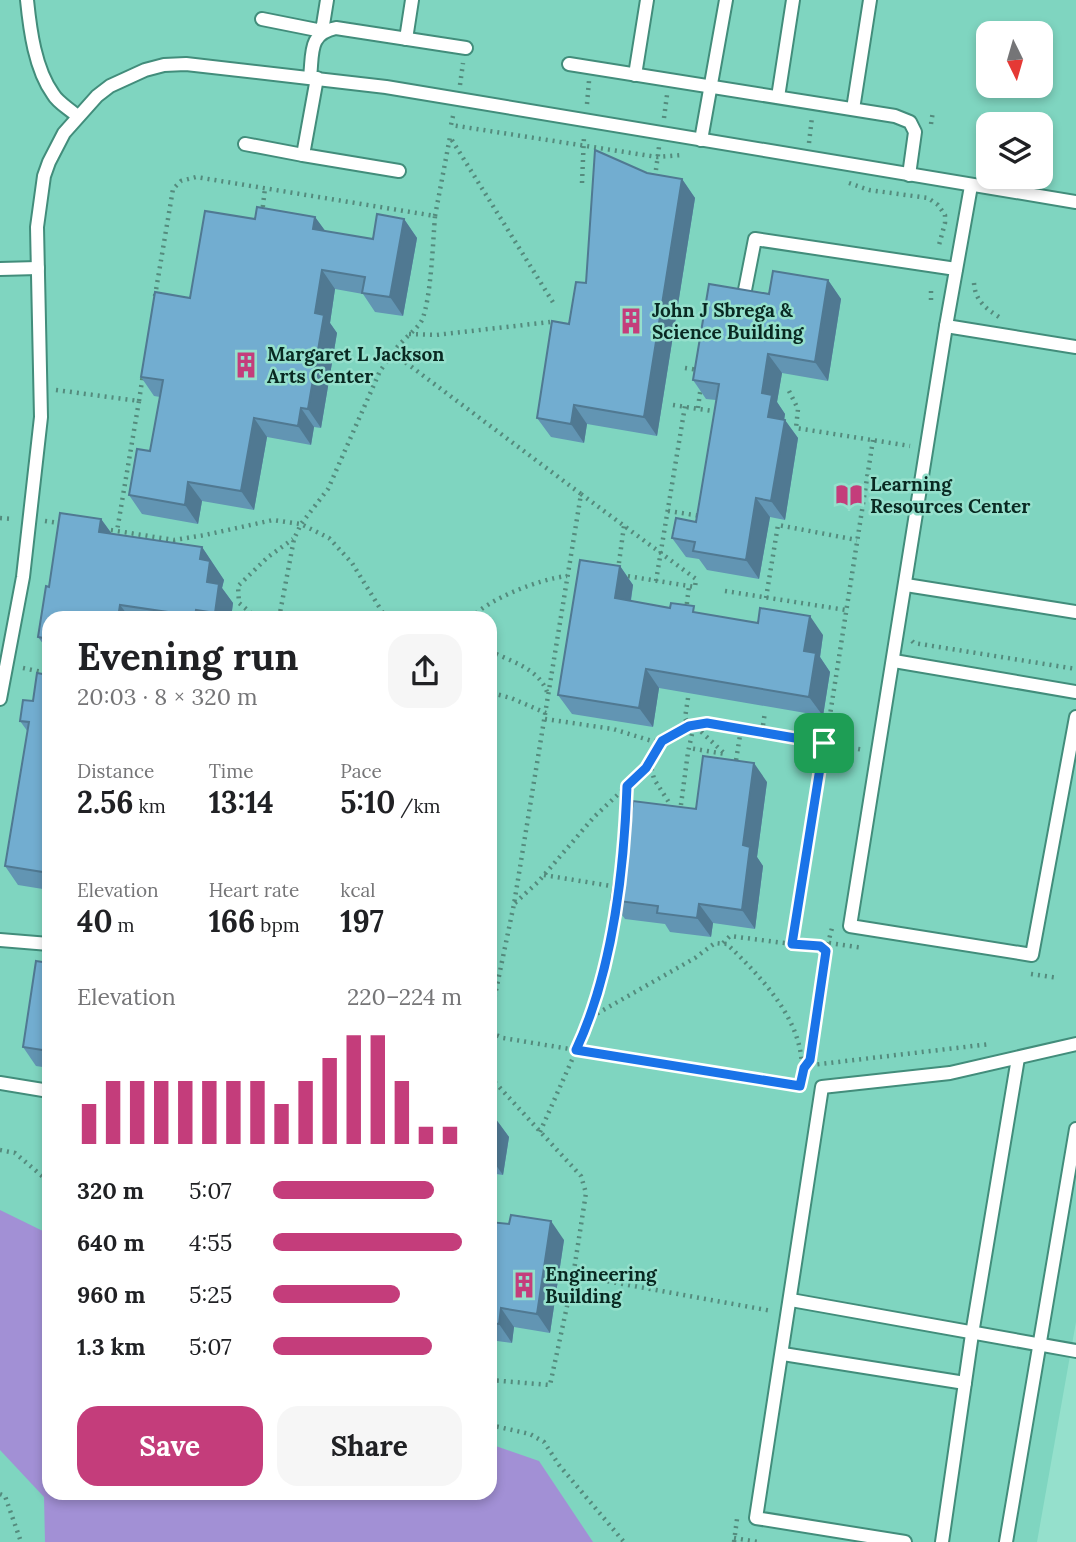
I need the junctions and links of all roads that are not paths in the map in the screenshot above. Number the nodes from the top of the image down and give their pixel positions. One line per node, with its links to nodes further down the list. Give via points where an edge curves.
1 (27, 0): 18 (lane, via 41,68 53,95)
2 (327, 0): 9 (lane)
3 (412, 0): 10 (lane)
4 (647, 0): 13 (lane)
5 (726, 0): 15 (lane)
6 (793, 0): 16 (lane)
7 (870, 0): 17 (lane)
8 (262, 19): 9 (lane)
9 (322, 31): 10 (lane, via 335,28); 14 (lane, via 316,37)
10 (406, 39): 11 (lane)
11 (465, 54)
12 (569, 64): 13 (lane)
13 (635, 75): 15 (lane)
14 (314, 78): 18 (lane, via 220,66 164,65 110,86); 19 (lane); 21 (lane)
15 (712, 87): 16 (lane); 19 (lane)
16 (778, 97): 17 (lane)
17 (853, 109): 23 (lane, via 910,122 915,132)
18 (77, 116): 26 (lane, via 55,147 44,176)
19 (701, 140): 23 (lane)
20 (245, 145): 21 (lane)
21 (303, 155): 22 (lane)
22 (399, 171)
23 (909, 175): 24 (lane)
24 (971, 186): 25 (lane); 28 (lane)
25 (1076, 202)
26 (38, 268): 27 (lane); 36 (lane, via 41,416 23,577)
27 (0, 269)
28 (956, 269): 29 (lane, via 755,239); 30 (lane)
29 (745, 290)
30 (946, 326): 31 (lane); 32 (lane)
31 (1076, 347)
32 (906, 585): 33 (lane); 34 (lane)
33 (1076, 612)
34 (894, 662): 35 (lane); 37 (lane, via 850,926 1032,955)
35 (1076, 691)
36 (0, 699)
37 (1076, 717)
38 (0, 940): 39 (lane)
39 (42, 943)
40 (1076, 1044): 41 (lane)
41 (1018, 1058): 45 (lane, via 950,1073 822,1087); 46 (lane)
42 (0, 1083): 43 (lane)
43 (42, 1090)
44 (1076, 1129): 47 (lane)
45 (791, 1300): 46 (lane); 49 (lane)
46 (972, 1334): 47 (lane); 50 (lane)
47 (1039, 1346): 48 (lane); 53 (lane)
48 (1076, 1351)
49 (783, 1354): 50 (lane); 51 (lane, via 756,1518)
50 (965, 1383): 52 (lane)
51 (905, 1542)
52 (942, 1542)
53 (1006, 1542)

